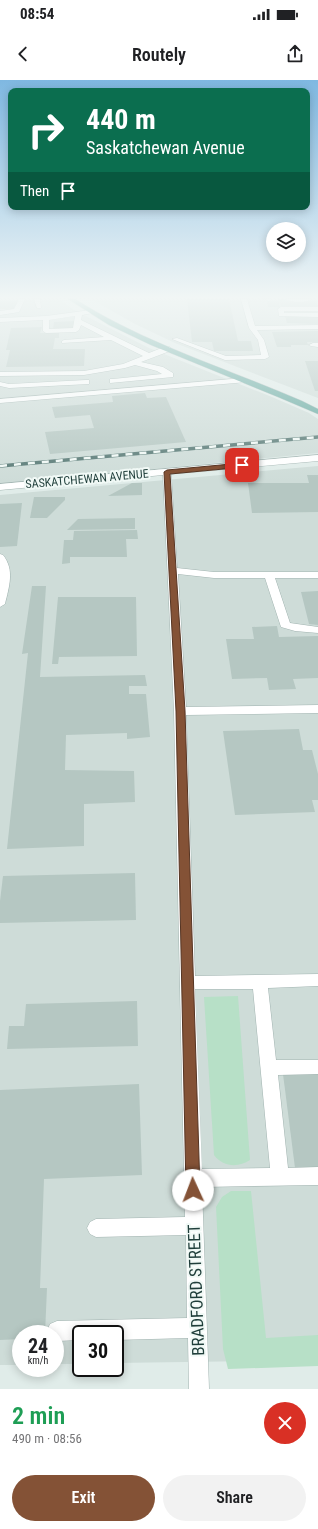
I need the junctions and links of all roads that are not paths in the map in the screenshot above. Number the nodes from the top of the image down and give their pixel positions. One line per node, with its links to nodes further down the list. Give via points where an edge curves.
1 (138, 360): 3 (street)
2 (195, 360): 5 (main road)
3 (133, 362): 4 (street, via 125,366 84,373); 7 (street, via 170,374 113,381 111,377 86,377 86,382)
4 (0, 374)
5 (244, 380): 9 (street); 10 (main road)
6 (0, 384): 7 (street)
7 (10, 386): 8 (street)
8 (0, 389)
9 (0, 401)
10 (318, 412)
11 (318, 458): 12 (street, SASKATCHEWAN AVENUE)
12 (167, 472): 13 (street, SASKATCHEWAN AVENUE); 15 (street, BRADFORD STREET)
13 (0, 487)
14 (0, 557): 18 (street, via 4,562 5,578)
15 (172, 570): 16 (street, via 214,575); 21 (street, BRADFORD STREET)
16 (269, 575): 17 (street); 19 (street, via 285,625)
17 (318, 575)
18 (0, 604)
19 (318, 630)
20 (318, 709): 21 (street)
21 (180, 711): 24 (street, BRADFORD STREET)
22 (318, 980): 23 (street)
23 (260, 982): 24 (street); 26 (street)
24 (187, 983): 29 (street, BRADFORD STREET)
25 (318, 1067): 26 (street)
26 (269, 1068): 28 (street)
27 (318, 1176): 28 (street)
28 (280, 1177): 29 (street)
29 (193, 1178): 30 (street, BRADFORD STREET)
30 (194, 1226): 31 (street); 32 (street, BRADFORD STREET)
31 (96, 1228)
32 (197, 1328): 33 (street); 34 (street, BRADFORD STREET)
33 (64, 1331)
34 (199, 1389)

